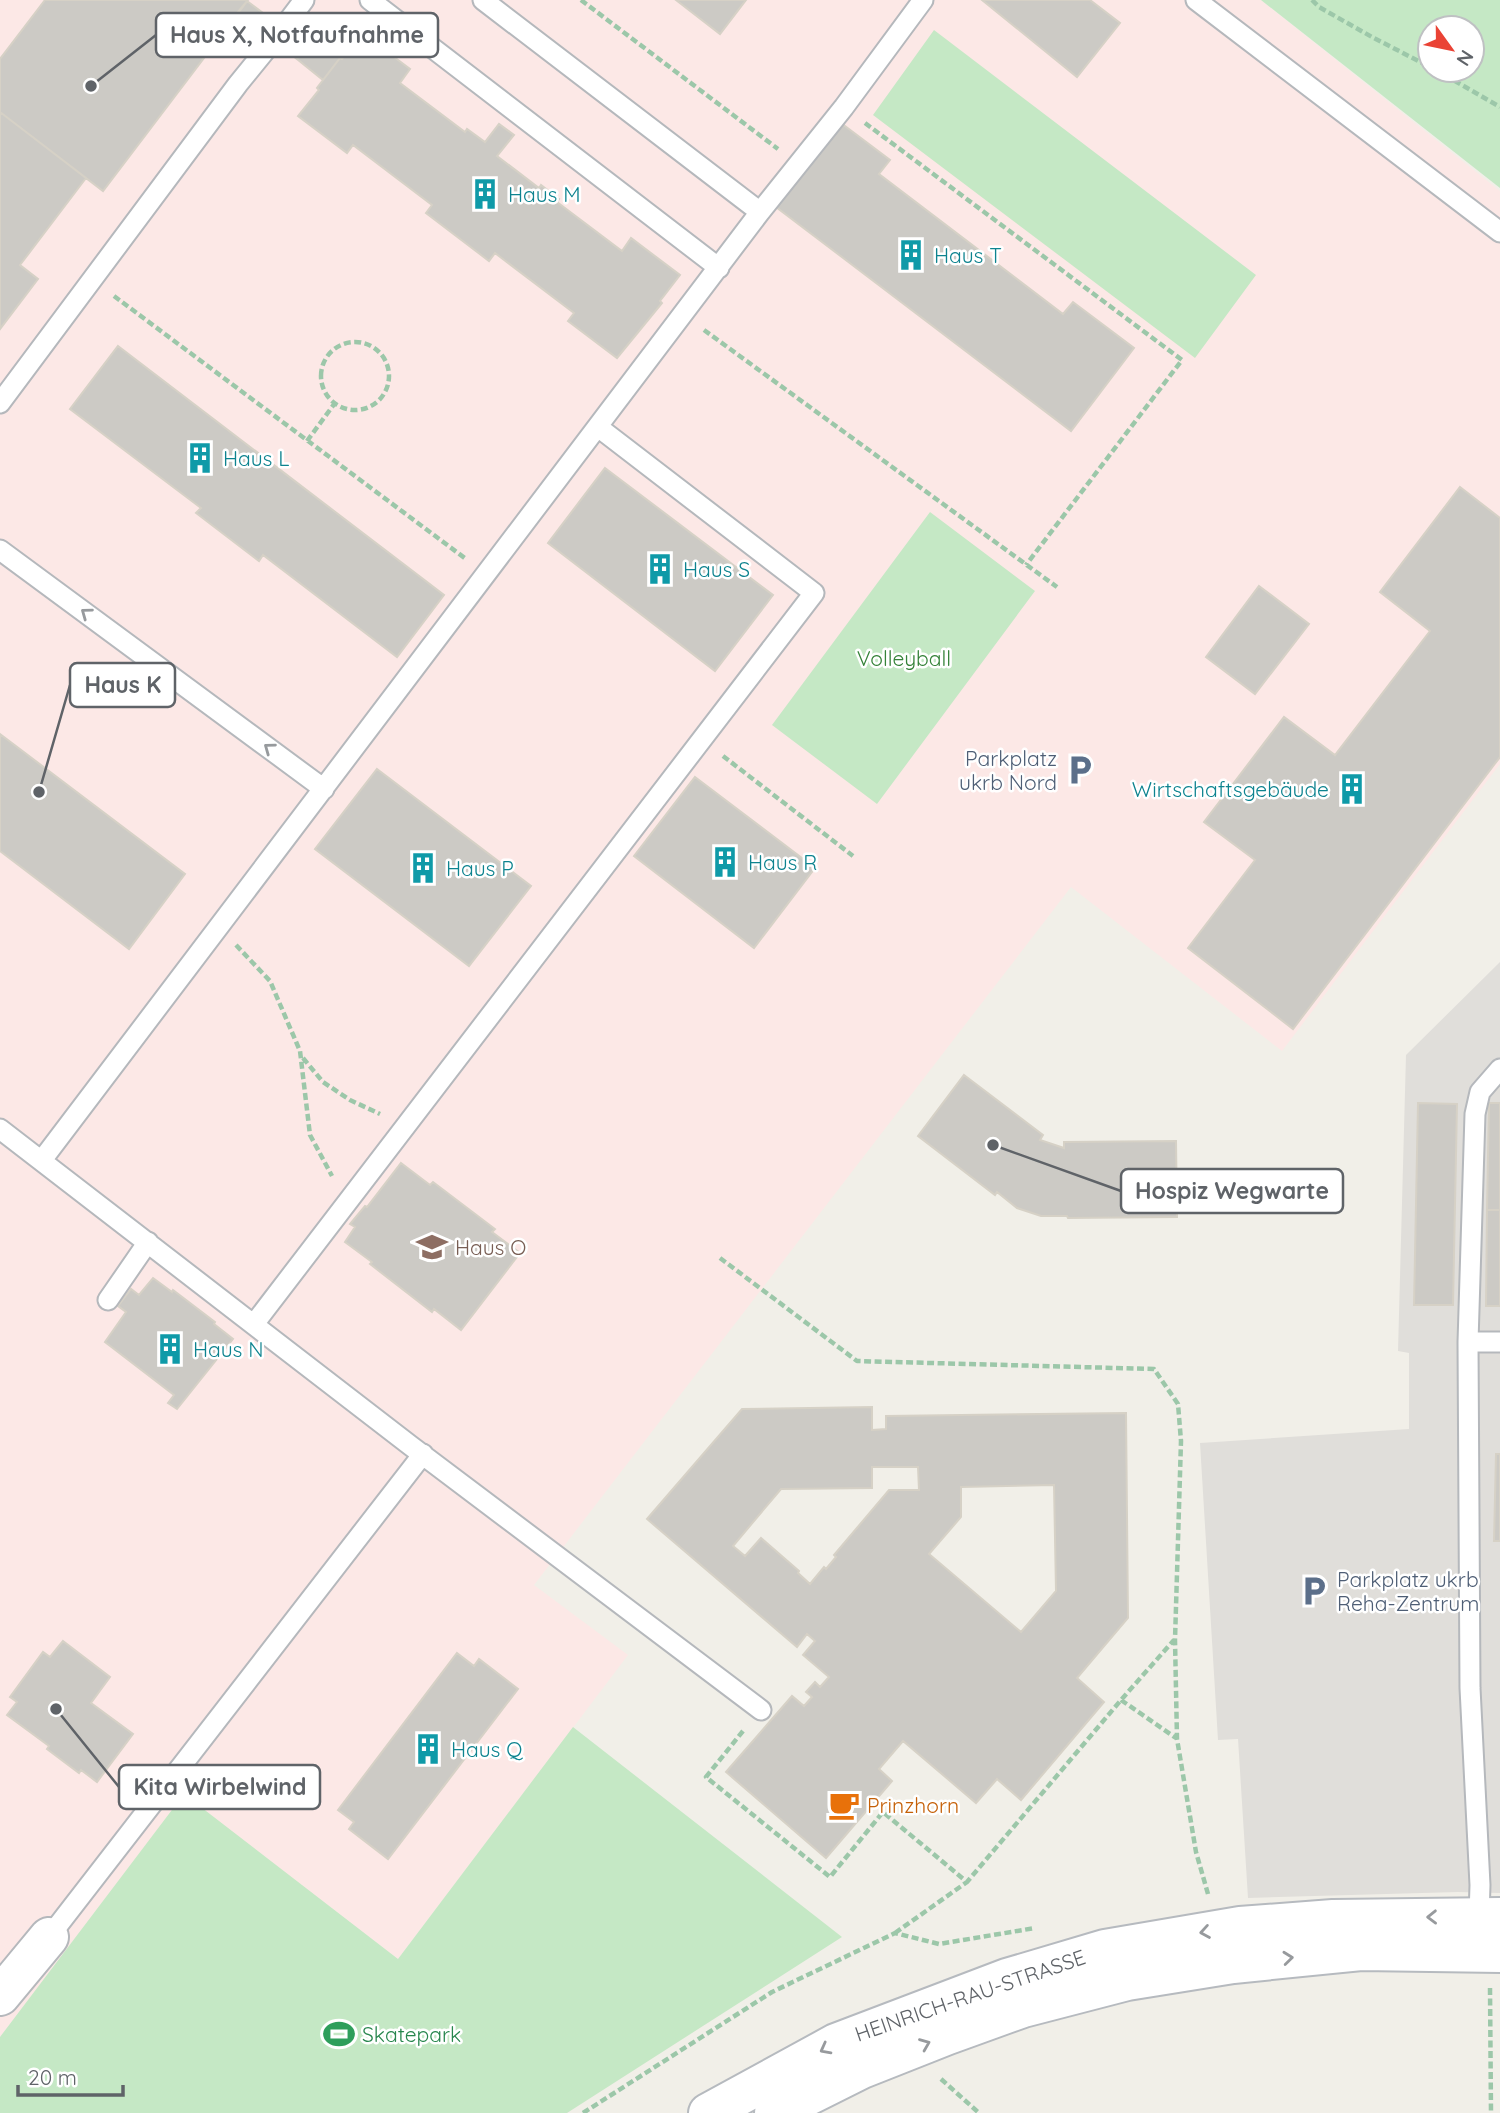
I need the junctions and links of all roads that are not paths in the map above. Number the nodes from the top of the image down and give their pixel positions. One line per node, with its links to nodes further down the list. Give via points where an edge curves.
1 (304, 0): 9 (lane)
2 (370, 0): 8 (lane)
3 (483, 0): 6 (lane)
4 (1196, 0): 7 (lane)
5 (921, 1): 6 (lane)
6 (760, 212): 8 (lane)
7 (1500, 232)
8 (719, 268): 10 (lane)
9 (0, 403)
10 (598, 427): 12 (lane); 18 (lane, via 814,593)
11 (0, 550): 12 (lane, one-way to 11)
12 (324, 789): 15 (lane)
13 (1500, 1069): 19 (lane, via 1480,1093 1475,1114)
14 (0, 1129): 15 (lane)
15 (42, 1160): 16 (lane)
16 (148, 1242): 17 (lane); 18 (lane)
17 (108, 1300)
18 (254, 1324): 21 (lane)
19 (1468, 1342): 20 (lane); 23 (lane, via 1470,1688 1480,1885)
20 (1500, 1342)
21 (423, 1454): 22 (lane); 24 (lane)
22 (761, 1710)
23 (1489, 1917): 27 (main road, HEINRICH-RAU-STRASSE, one-way to 27, via 1333,1919 1240,1926 1105,1949 1007,1978 836,2043)
24 (49, 1937): 26 (main road)
25 (1495, 1953): 28 (main road, HEINRICH-RAU-STRASSE, one-way to 25, via 862,2069 948,2035 1023,2008 1127,1981 1362,1951)
26 (0, 1996)
27 (708, 2113)
28 (774, 2113)

